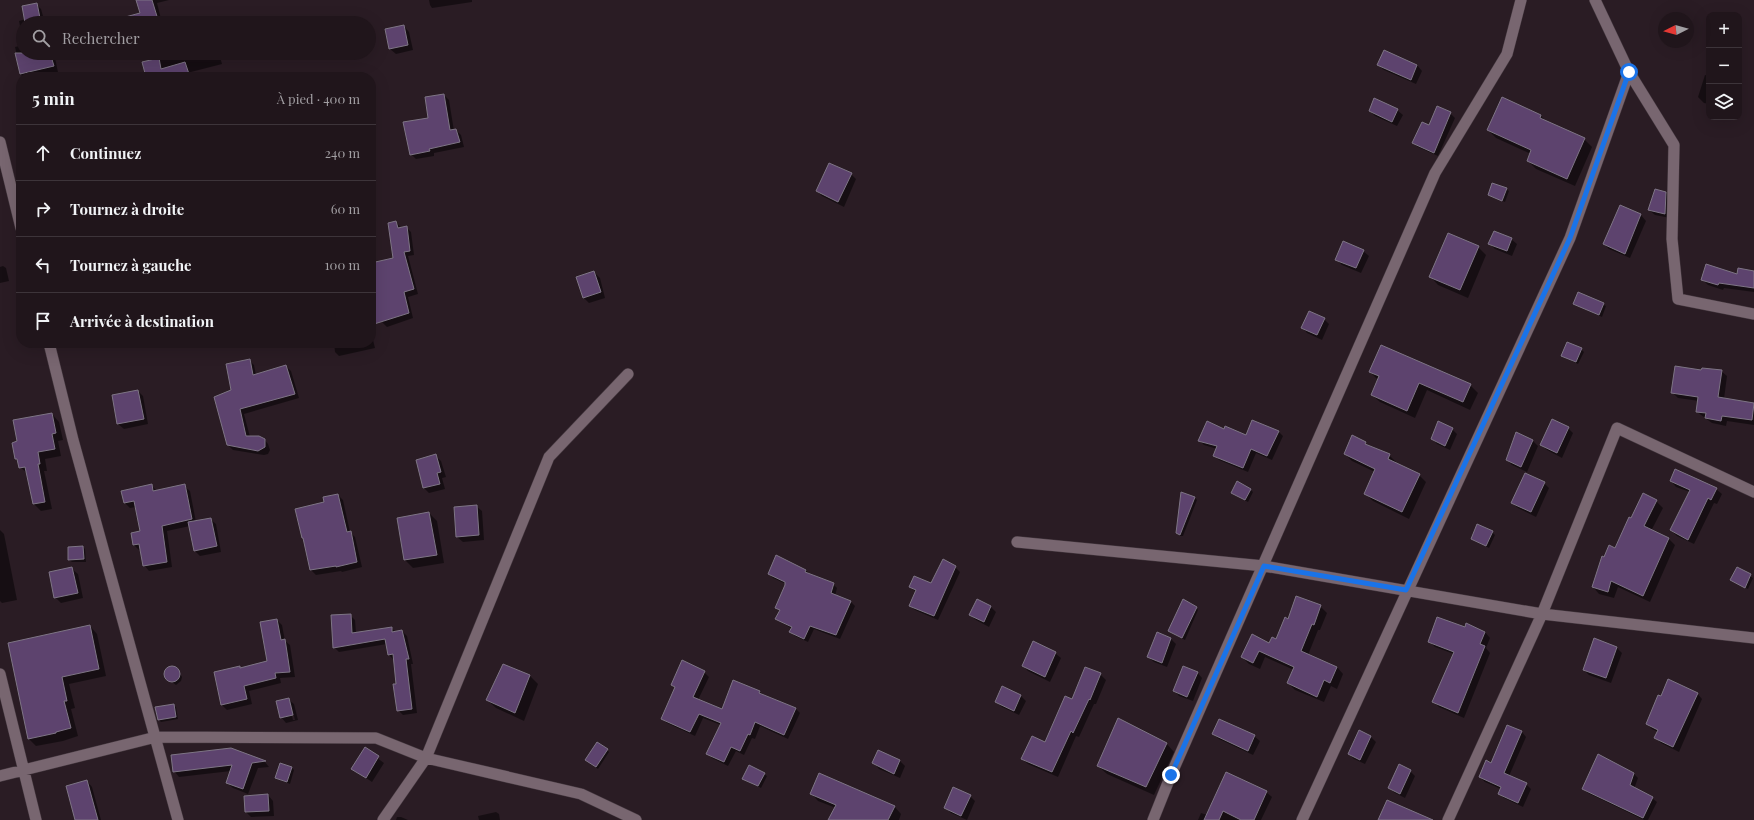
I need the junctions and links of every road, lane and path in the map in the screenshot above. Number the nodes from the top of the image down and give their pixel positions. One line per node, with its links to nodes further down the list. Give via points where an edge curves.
1 (1521, 0): 11 (street, via 1507,54 1435,173)
2 (1595, 0): 3 (street)
3 (1629, 72): 6 (street, via 1674,145 1672,239 1678,300); 12 (street, via 1570,238)
4 (0, 142): 5 (street)
5 (16, 208)
6 (1754, 314)
7 (50, 348): 16 (street, via 73,440)
8 (628, 374): 17 (street, via 550,458)
9 (1754, 492): 13 (street, via 1617,428)
10 (1017, 542): 11 (street)
11 (1264, 566): 12 (street); 24 (street)
12 (1406, 590): 13 (street); 25 (street)
13 (1542, 614): 14 (street); 26 (street)
14 (1754, 638)
15 (0, 674): 18 (street)
16 (156, 737): 17 (street, via 376,738); 18 (street); 21 (street)
17 (426, 758): 22 (street); 23 (street, via 581,794)
18 (24, 770): 19 (street); 20 (street)
19 (0, 776)
20 (36, 820)
21 (178, 820)
22 (383, 820)
23 (636, 820)
24 (1152, 820)
25 (1302, 820)
26 (1448, 820)

